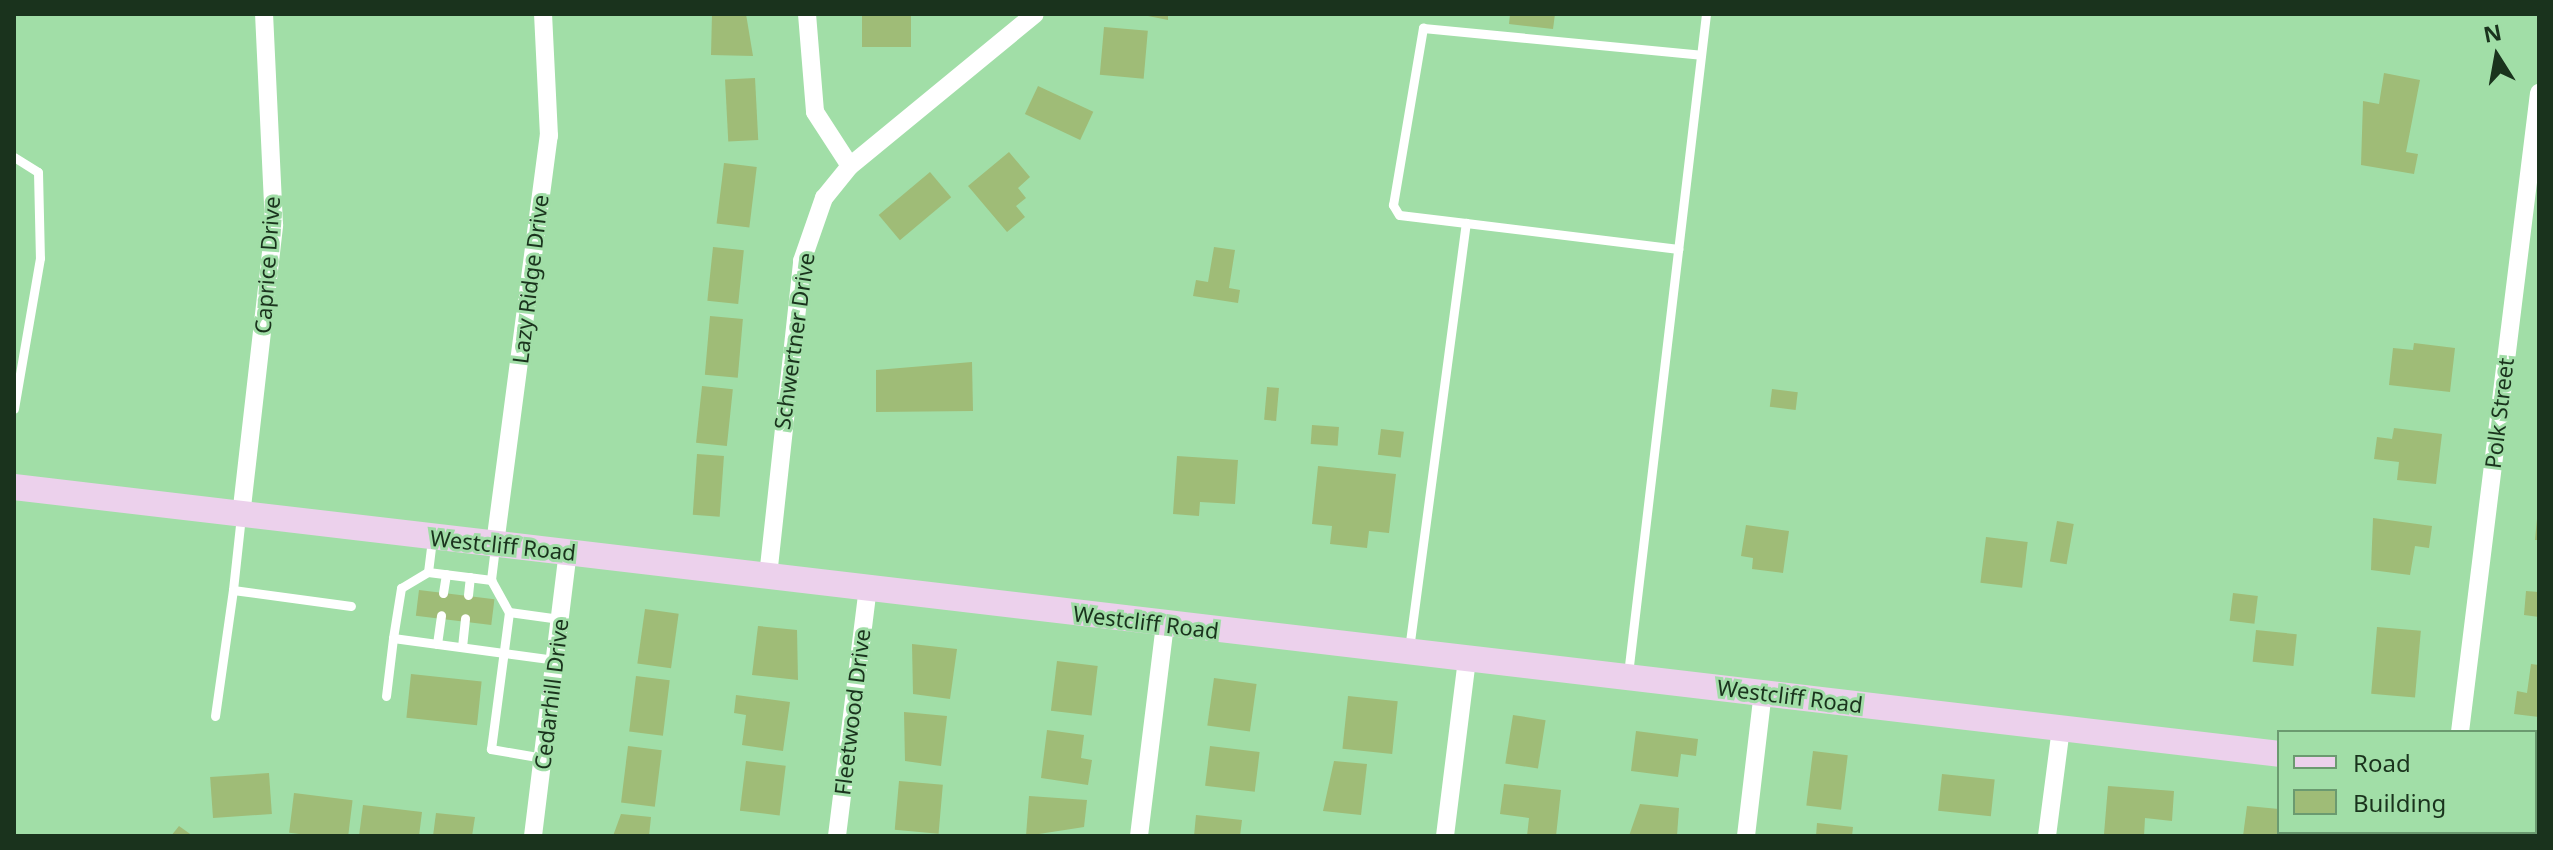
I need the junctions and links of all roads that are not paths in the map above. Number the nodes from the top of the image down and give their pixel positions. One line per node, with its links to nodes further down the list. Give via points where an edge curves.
1 (264, 14): 16 (street, Caprice Drive, via 274,225)
2 (543, 14): 18 (street, Lazy Ridge Drive, via 549,136)
3 (807, 14): 11 (street, via 815,112)
4 (1035, 14): 11 (street, Schwertner Drive)
5 (1435, 14): 7 (lane)
6 (1706, 14): 8 (lane)
7 (1433, 26): 8 (lane); 12 (lane, via 1418,33 1393,205 1399,215)
8 (1701, 55): 13 (lane)
9 (2539, 93): 47 (street, Polk Street)
10 (14, 157): 14 (lane, via 38,172 40,258)
11 (850, 166): 22 (street, Schwertner Drive, via 824,198 802,261)
12 (1466, 223): 13 (lane); 38 (lane)
13 (1678, 249): 42 (lane)
14 (14, 409)
15 (14, 487): 16 (street, Westcliff Road)
16 (241, 516): 17 (street, Westcliff Road); 26 (lane)
17 (433, 537): 18 (street, Westcliff Road); 20 (lane)
18 (495, 544): 19 (street, Westcliff Road); 24 (lane)
19 (568, 551): 22 (street, Westcliff Road); 33 (street, Cedarhill Drive)
20 (428, 572): 21 (lane); 35 (lane, via 401,588)
21 (446, 574): 23 (lane); 27 (lane)
22 (768, 576): 25 (street, Westcliff Road)
23 (470, 577): 24 (lane); 28 (lane)
24 (491, 580): 30 (lane)
25 (868, 588): 34 (street, Westcliff Road); 51 (street, Fleetwood Drive)
26 (233, 590): 29 (lane); 45 (lane)
27 (443, 593)
28 (468, 595)
29 (351, 606)
30 (509, 612): 33 (lane); 39 (lane)
31 (441, 615): 36 (lane)
32 (465, 618): 37 (lane)
33 (560, 619): 41 (street, Cedarhill Drive)
34 (1165, 624): 38 (street, Westcliff Road); 52 (street)
35 (393, 638): 36 (lane); 44 (lane)
36 (437, 644): 37 (lane)
37 (462, 647): 39 (lane)
38 (1409, 652): 40 (street, Westcliff Road)
39 (504, 653): 41 (lane); 49 (lane, via 491,749)
40 (1467, 659): 42 (street, Westcliff Road); 53 (street)
41 (555, 660): 49 (street, Cedarhill Drive)
42 (1627, 677): 43 (street, Westcliff Road)
43 (1763, 692): 46 (street, Westcliff Road); 54 (street)
44 (386, 696)
45 (215, 716)
46 (2061, 728): 48 (street, Westcliff Road); 55 (street)
47 (2460, 730)
48 (2277, 754)
49 (543, 758): 50 (street, Cedarhill Drive)
50 (533, 836)
51 (837, 836)
52 (1139, 836)
53 (1445, 836)
54 (1746, 836)
55 (2047, 836)

